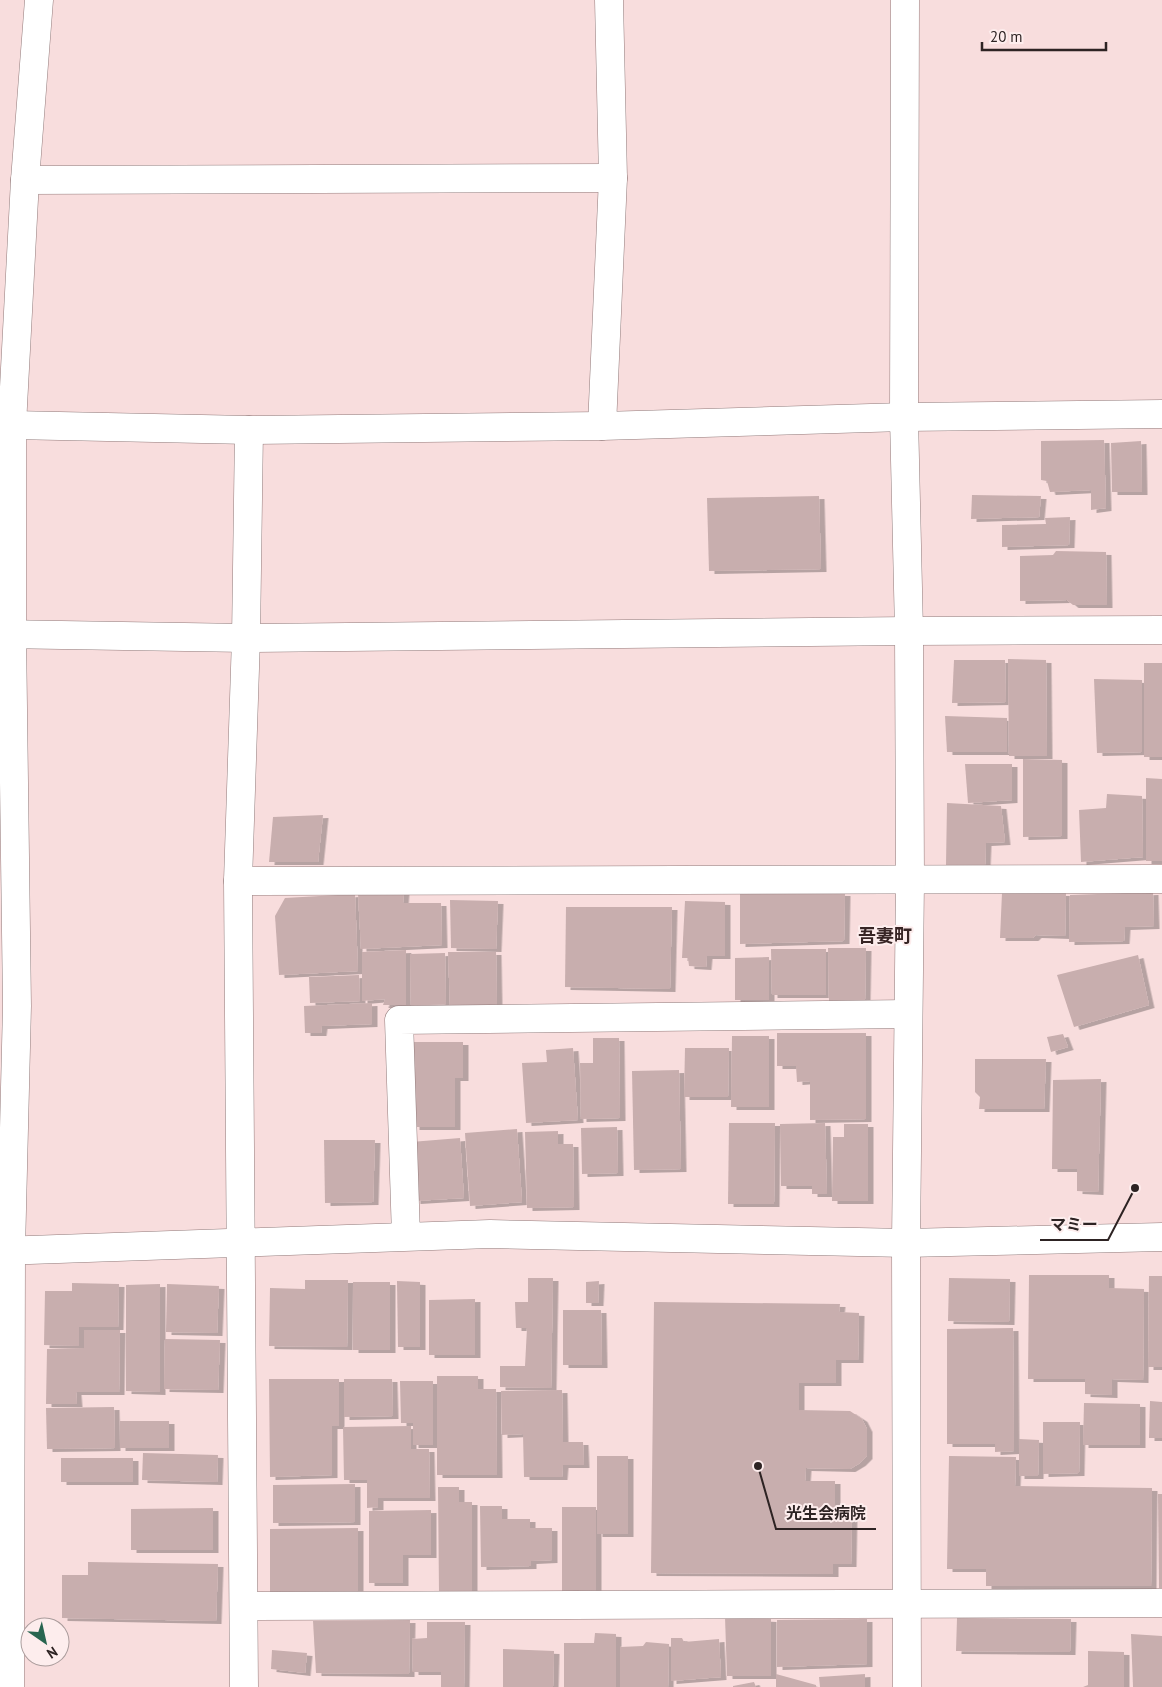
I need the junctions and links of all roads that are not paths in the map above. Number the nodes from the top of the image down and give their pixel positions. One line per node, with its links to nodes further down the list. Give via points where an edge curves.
1 (39, 0): 5 (street)
2 (609, 0): 4 (street)
3 (905, 0): 7 (street)
4 (613, 178): 5 (street); 9 (street)
5 (25, 180): 8 (street)
6 (1162, 414): 7 (street)
7 (904, 417): 9 (street); 12 (street)
8 (12, 425): 10 (street); 13 (street)
9 (602, 426): 10 (street)
10 (249, 430): 14 (street)
11 (1162, 630): 12 (street)
12 (909, 631): 14 (street); 17 (street)
13 (6, 634): 14 (street); 18 (street)
14 (246, 638): 16 (street)
15 (1162, 879): 17 (street)
16 (238, 881): 17 (street); 22 (street)
17 (910, 881): 19 (street)
18 (9, 1007): 24 (street)
19 (908, 1014): 20 (street, via 399,1020); 23 (street)
20 (406, 1236): 22 (street); 23 (street, via 490,1234)
21 (1162, 1237): 23 (street)
22 (241, 1242): 24 (street); 27 (street)
23 (906, 1243): 25 (street)
24 (5, 1251): 28 (street)
25 (907, 1603): 26 (street); 27 (street); 30 (street)
26 (1162, 1603)
27 (244, 1606): 29 (street)
28 (10, 1687)
29 (244, 1687)
30 (908, 1687)

